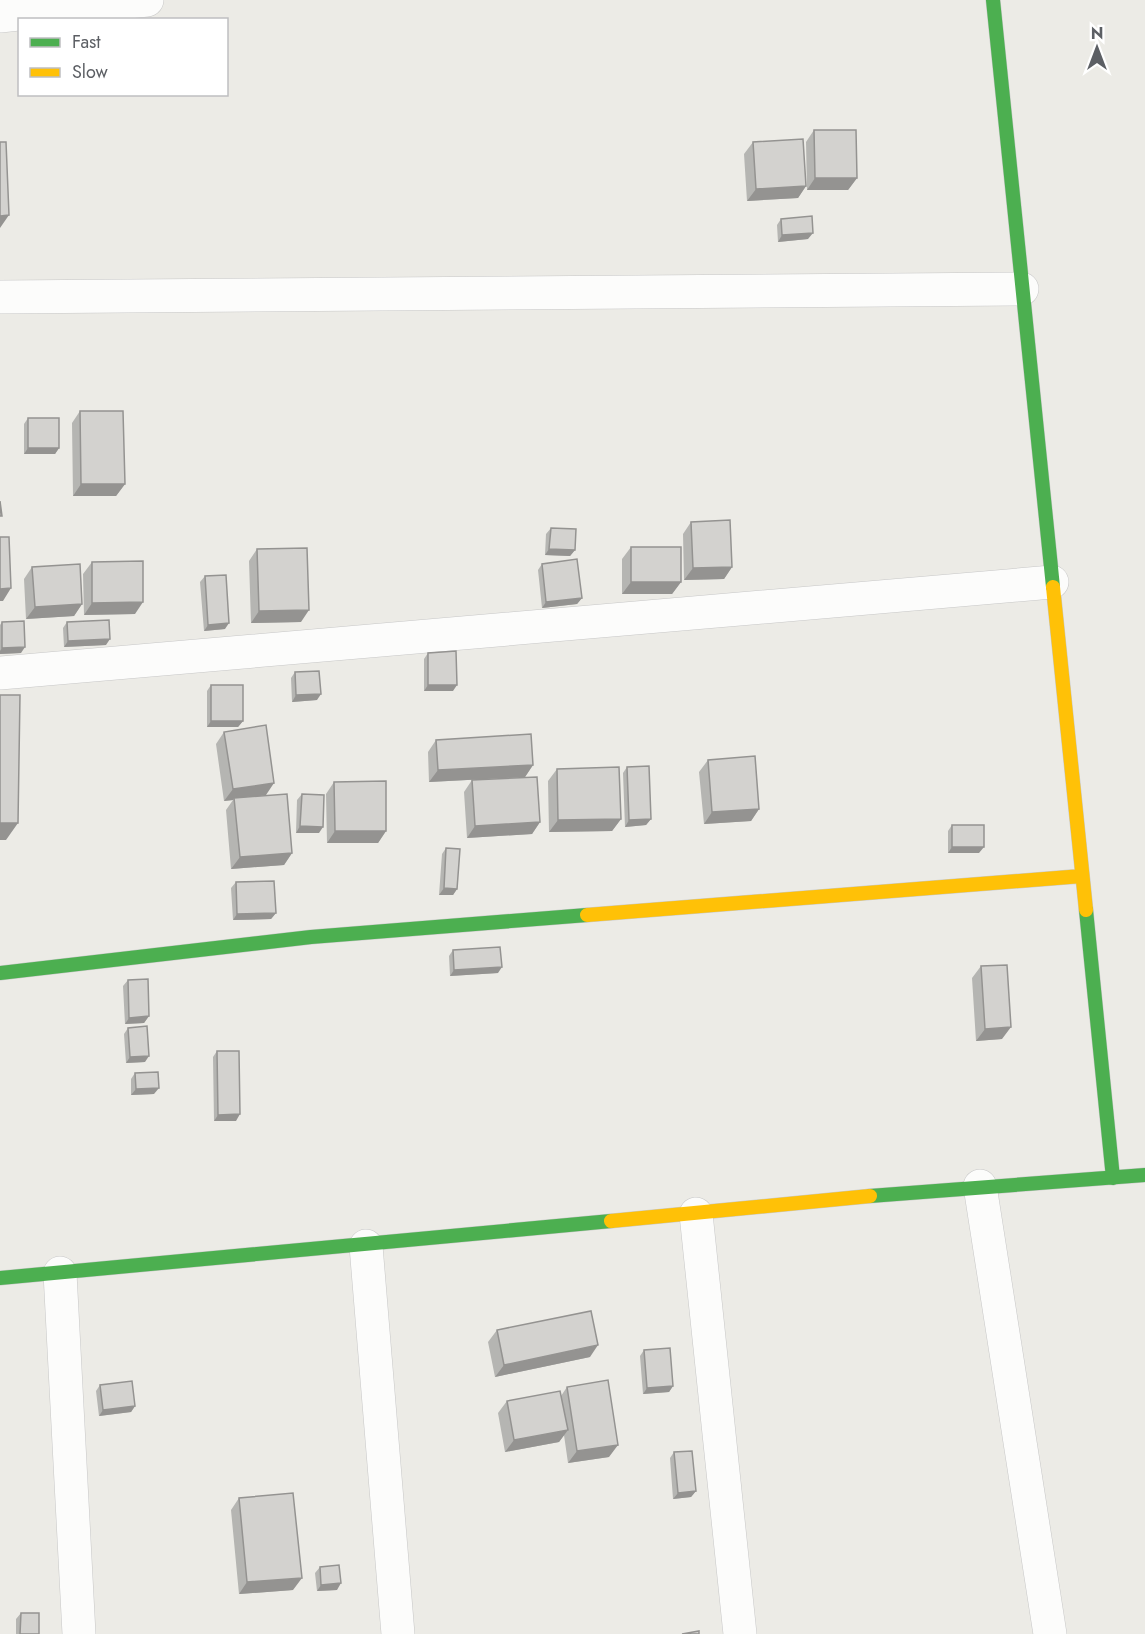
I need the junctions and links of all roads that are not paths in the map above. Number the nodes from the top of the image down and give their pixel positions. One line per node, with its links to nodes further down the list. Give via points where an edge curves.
1 (147, 0): 3 (street)
2 (993, 0): 4 (main road)
3 (0, 16)
4 (1022, 289): 5 (street); 6 (main road)
5 (0, 297)
6 (1052, 582): 7 (street); 8 (main road)
7 (0, 674)
8 (1082, 876): 9 (main road, via 311,937); 11 (main road)
9 (0, 974)
10 (1145, 1175): 11 (main road)
11 (1113, 1178): 12 (main road)
12 (980, 1186): 13 (main road); 20 (street)
13 (696, 1214): 14 (main road); 19 (street)
14 (366, 1246): 15 (main road); 18 (street)
15 (60, 1273): 16 (main road); 17 (street)
16 (0, 1278)
17 (79, 1634)
18 (398, 1634)
19 (740, 1634)
20 (1050, 1634)

